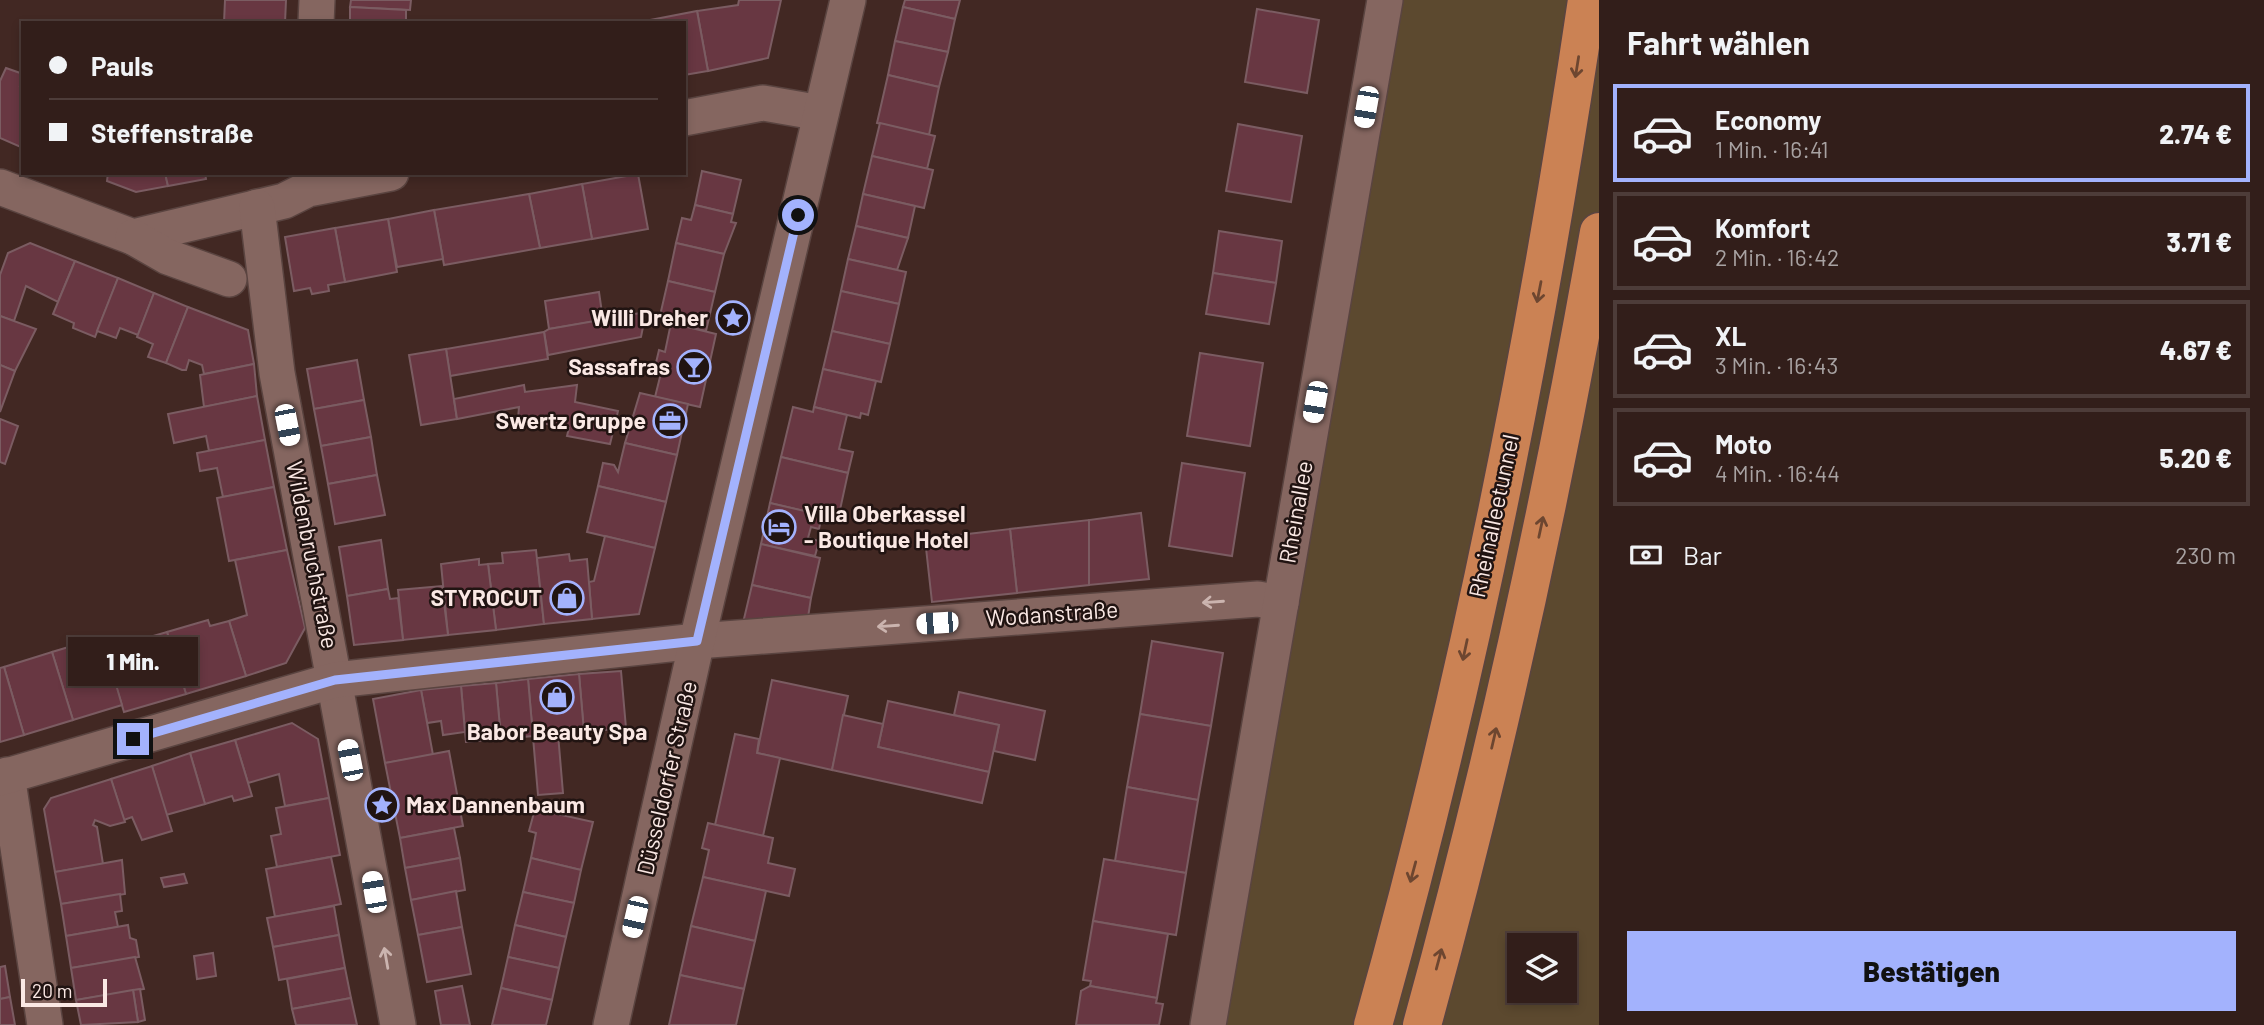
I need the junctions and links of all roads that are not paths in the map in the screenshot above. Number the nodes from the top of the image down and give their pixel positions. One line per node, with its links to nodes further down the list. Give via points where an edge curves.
1 (317, 0): 5 (street)
2 (848, 0): 6 (street, Düsseldorfer Straße)
3 (1385, 0): 15 (street, Rheinallee)
4 (1587, 0): 23 (highway, Rheinalleetunnel, one-way to 23, via 1507,458 1450,718)
5 (316, 21)
6 (821, 113): 7 (street, via 763,103); 16 (street, Düsseldorfer Straße)
7 (686, 118)
8 (370, 175): 9 (street)
9 (308, 181): 11 (street, via 284,201)
10 (0, 187): 13 (street)
11 (257, 207): 13 (street); 17 (street, Wildenbruchstraße, via 277,373)
12 (1599, 232): 24 (highway, one-way to 12, via 1527,593)
13 (133, 237): 14 (street, via 168,257)
14 (229, 279)
15 (1281, 603): 16 (street, Wodanstraße, one-way to 16, via 1258,599); 22 (street, Rheinallee)
16 (697, 641): 17 (street, Wodanstraße); 21 (street, Düsseldorfer Straße)
17 (335, 680): 18 (street, Wodanstraße); 20 (street, Wildenbruchstraße, one-way to 17)
18 (3, 777): 19 (street)
19 (45, 1025)
20 (398, 1025)
21 (611, 1025)
22 (1208, 1025)
23 (1373, 1025)
24 (1422, 1025)

